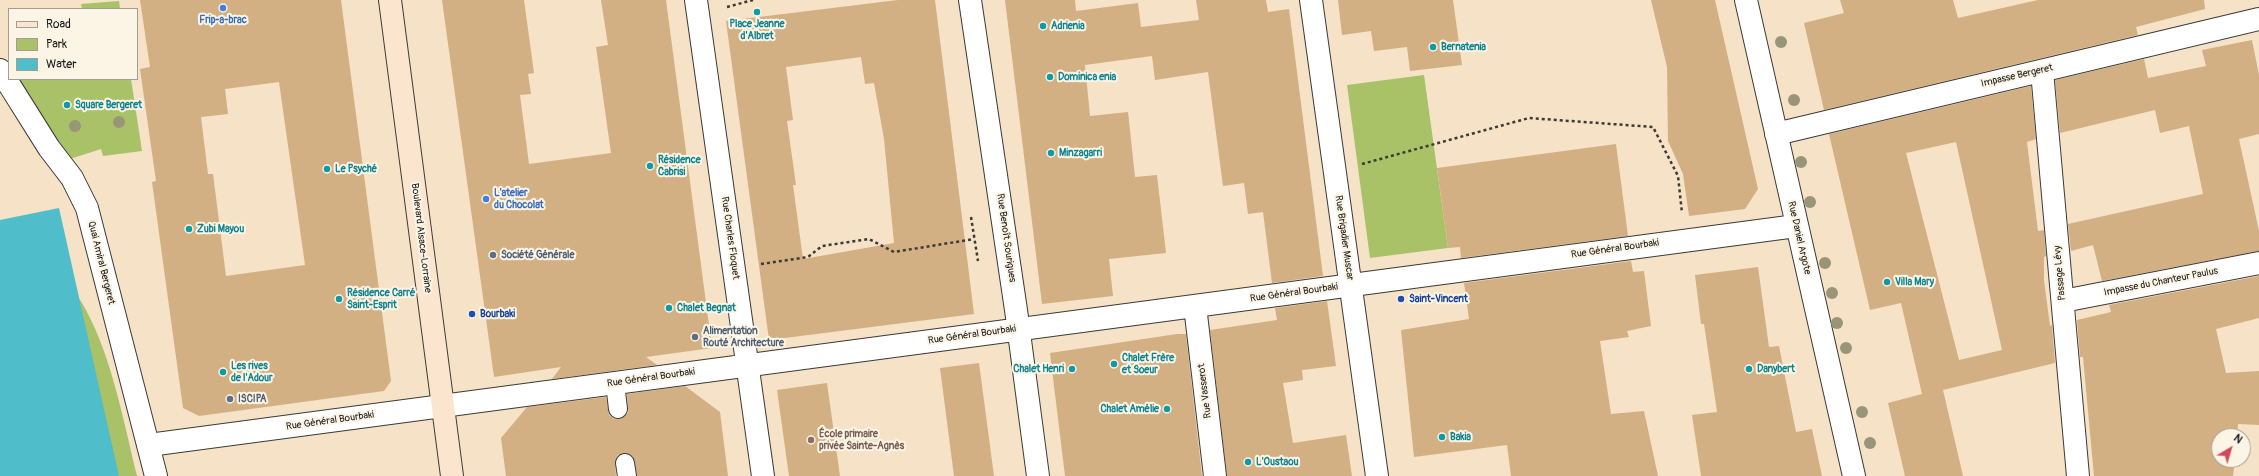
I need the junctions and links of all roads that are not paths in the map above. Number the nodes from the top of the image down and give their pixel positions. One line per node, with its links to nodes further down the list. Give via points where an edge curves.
1 (390, 0): 18 (main road, Boulevard Alsace-Lorraine)
2 (696, 0): 16 (street, Rue Charles Floquet)
3 (970, 0): 15 (street, Rue Benoît Sourigues)
4 (1311, 0): 12 (street, Rue Brigadier Muscar)
5 (1746, 0): 9 (street, Rue Daniel Argote)
6 (2259, 19): 8 (street, Impasse Bergeret)
7 (0, 70): 20 (street, Quai Amiral Bergeret, via 49,148 72,178 87,208)
8 (2042, 71): 9 (street, Impasse Bergeret); 13 (street, Passage Lévy)
9 (1776, 134): 10 (street, Rue Daniel Argote)
10 (1796, 226): 12 (street, Rue Général Bourbaki); 27 (street, Rue Daniel Argote)
11 (2259, 263): 13 (street, Impasse du Chanteur Paulus)
12 (1350, 285): 14 (street, Rue Général Bourbaki); 26 (street, Rue Brigadier Muscar)
13 (2063, 301): 28 (street, Passage Lévy)
14 (1195, 306): 15 (street, Rue Général Bourbaki); 25 (street, Rue Vasserot)
15 (1019, 329): 16 (street, Rue Général Bourbaki); 24 (street, Rue Benoît Sourigues)
16 (748, 365): 17 (street, Rue Général Bourbaki); 23 (street, Rue Charles Floquet)
17 (615, 383): 18 (street, Rue Général Bourbaki); 19 (lane)
18 (443, 406): 20 (street, Rue Général Bourbaki); 22 (main road, Boulevard Alsace-Lorraine)
19 (618, 409)
20 (148, 445): 21 (street, Quai Amiral Bergeret)
21 (156, 476)
22 (452, 476)
23 (763, 476)
24 (1038, 476)
25 (1215, 476)
26 (1377, 476)
27 (1854, 476)
28 (2078, 476)

